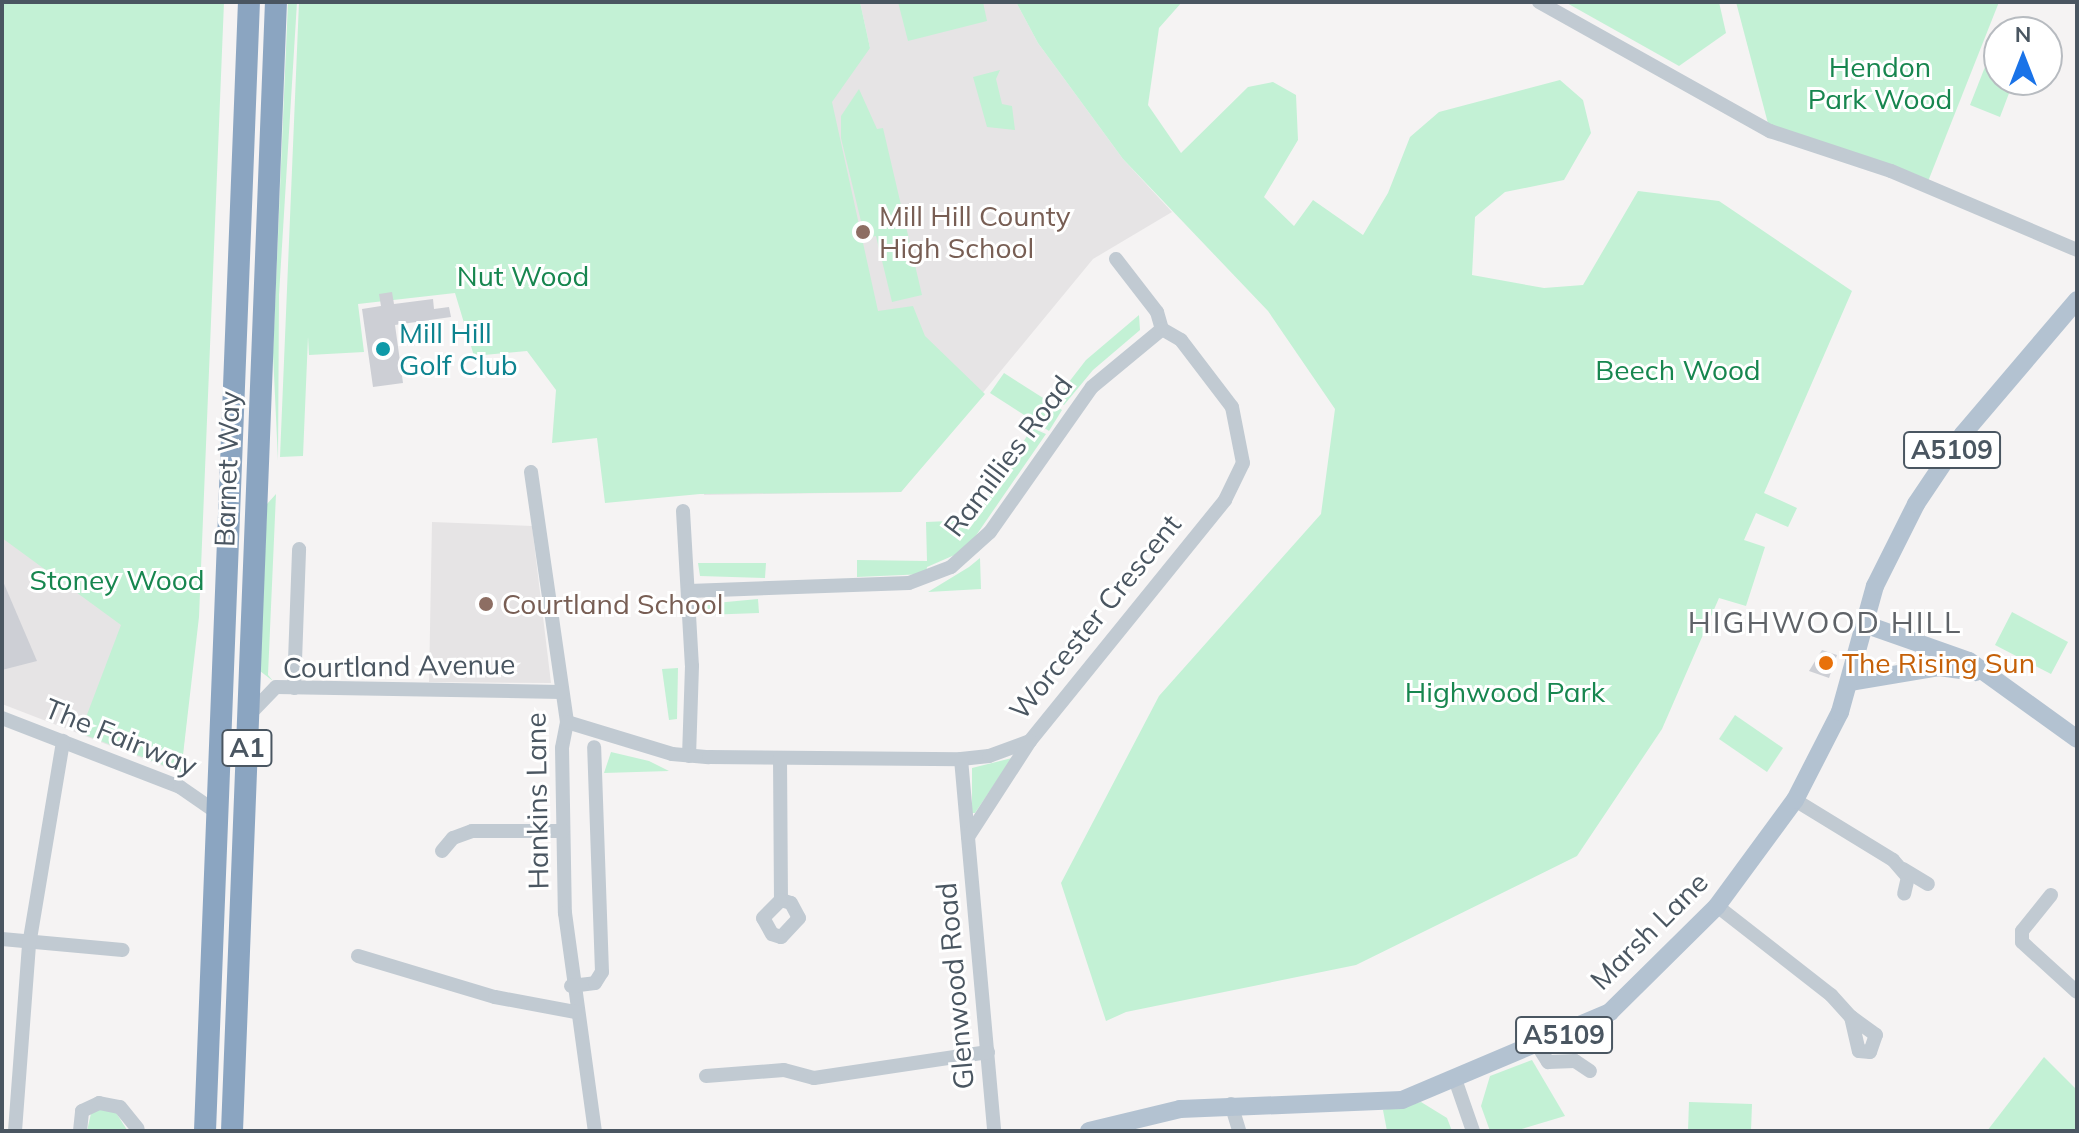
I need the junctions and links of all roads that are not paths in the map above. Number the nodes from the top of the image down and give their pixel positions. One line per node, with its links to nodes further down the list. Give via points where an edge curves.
1 (249, 2): 30 (highway, Barnet Way / A1)
2 (276, 2): 19 (highway, Barnet Way / A1)
3 (1539, 2): 4 (street, via 1770,131 1891,171)
4 (2077, 250)
5 (1116, 259): 7 (street, via 1157,312)
6 (2077, 300): 12 (main road, A5109, via 1976,417 1916,504 1883,567)
7 (1162, 329): 11 (street, Ramillies Road, via 1092,387 990,532 951,567 909,583); 24 (street, Worcester Crescent, via 1181,340 1241,427 1244,447 1237,478)
8 (531, 472): 18 (street, Hankins Lane)
9 (683, 511): 11 (street)
10 (299, 549): 17 (street)
11 (689, 591): 26 (street)
12 (1867, 625): 13 (main road, Marsh Lane / A5109); 14 (main road, via 1969,661)
13 (1859, 658): 15 (main road); 16 (main road, Marsh Lane / A5109)
14 (1982, 673): 15 (main road, via 1939,667); 22 (main road)
15 (1885, 674): 16 (main road)
16 (1851, 682): 29 (main road, Marsh Lane / A5109)
17 (294, 688): 18 (street, Courtland Avenue); 19 (street, Courtland Avenue, via 276,687)
18 (561, 692): 21 (street, Hankins Lane)
19 (248, 716): 59 (highway, Barnet Way / A1)
20 (2, 718): 23 (street, The Fairway)
21 (567, 722): 26 (street, Worcester Crescent); 31 (street, Hankins Lane)
22 (2077, 739)
23 (63, 741): 30 (street, The Fairway, via 180,787); 41 (street)
24 (1030, 741): 28 (street, Worcester Crescent, via 1000,754); 32 (street)
25 (594, 747): 44 (street, Hankins Lane, via 602,972 595,983)
26 (689, 756): 27 (street, Worcester Crescent)
27 (780, 758): 28 (street, Worcester Crescent); 38 (street)
28 (961, 759): 32 (street, Glenwood Road)
29 (1795, 800): 34 (street); 39 (main road, Marsh Lane / A5109)
30 (216, 812): 58 (highway, Barnet Way / A1)
31 (563, 831): 33 (street, via 472,831 453,838); 44 (street, Hankins Lane)
32 (968, 837): 49 (street, Glenwood Road)
33 (442, 851)
34 (1903, 869): 35 (street); 36 (street)
35 (1928, 884)
36 (1904, 894)
37 (2051, 895): 45 (street, via 2022,931 2022,942)
38 (781, 900)
39 (1717, 906): 47 (street); 48 (main road, Marsh Lane / A5109, via 1610,1012)
40 (2, 939): 41 (street)
41 (29, 945): 42 (street); 54 (street)
42 (122, 950)
43 (358, 956): 46 (street, via 495,997)
44 (571, 986): 46 (street, Hankins Lane)
45 (2077, 992)
46 (575, 1012): 60 (street, Hankins Lane)
47 (1851, 1017)
48 (1538, 1046): 50 (street, via 1548,1062 1575,1061); 52 (main road, Marsh Lane / A5109)
49 (988, 1052): 51 (street, via 814,1078 784,1070); 61 (street, Glenwood Road)
50 (1590, 1071)
51 (706, 1076)
52 (1456, 1082): 53 (main road, Marsh Lane / A5109, via 1378,1103); 64 (street)
53 (1231, 1104): 62 (main road, Marsh Lane / A5109, via 1143,1114); 63 (street)
54 (9, 1108): 56 (street)
55 (142, 1130): 57 (street, via 120,1107 99,1103 82,1111)
56 (15, 1131)
57 (80, 1131)
58 (205, 1131)
59 (232, 1131)
60 (595, 1131)
61 (994, 1131)
62 (1089, 1131)
63 (1239, 1131)
64 (1473, 1131)

